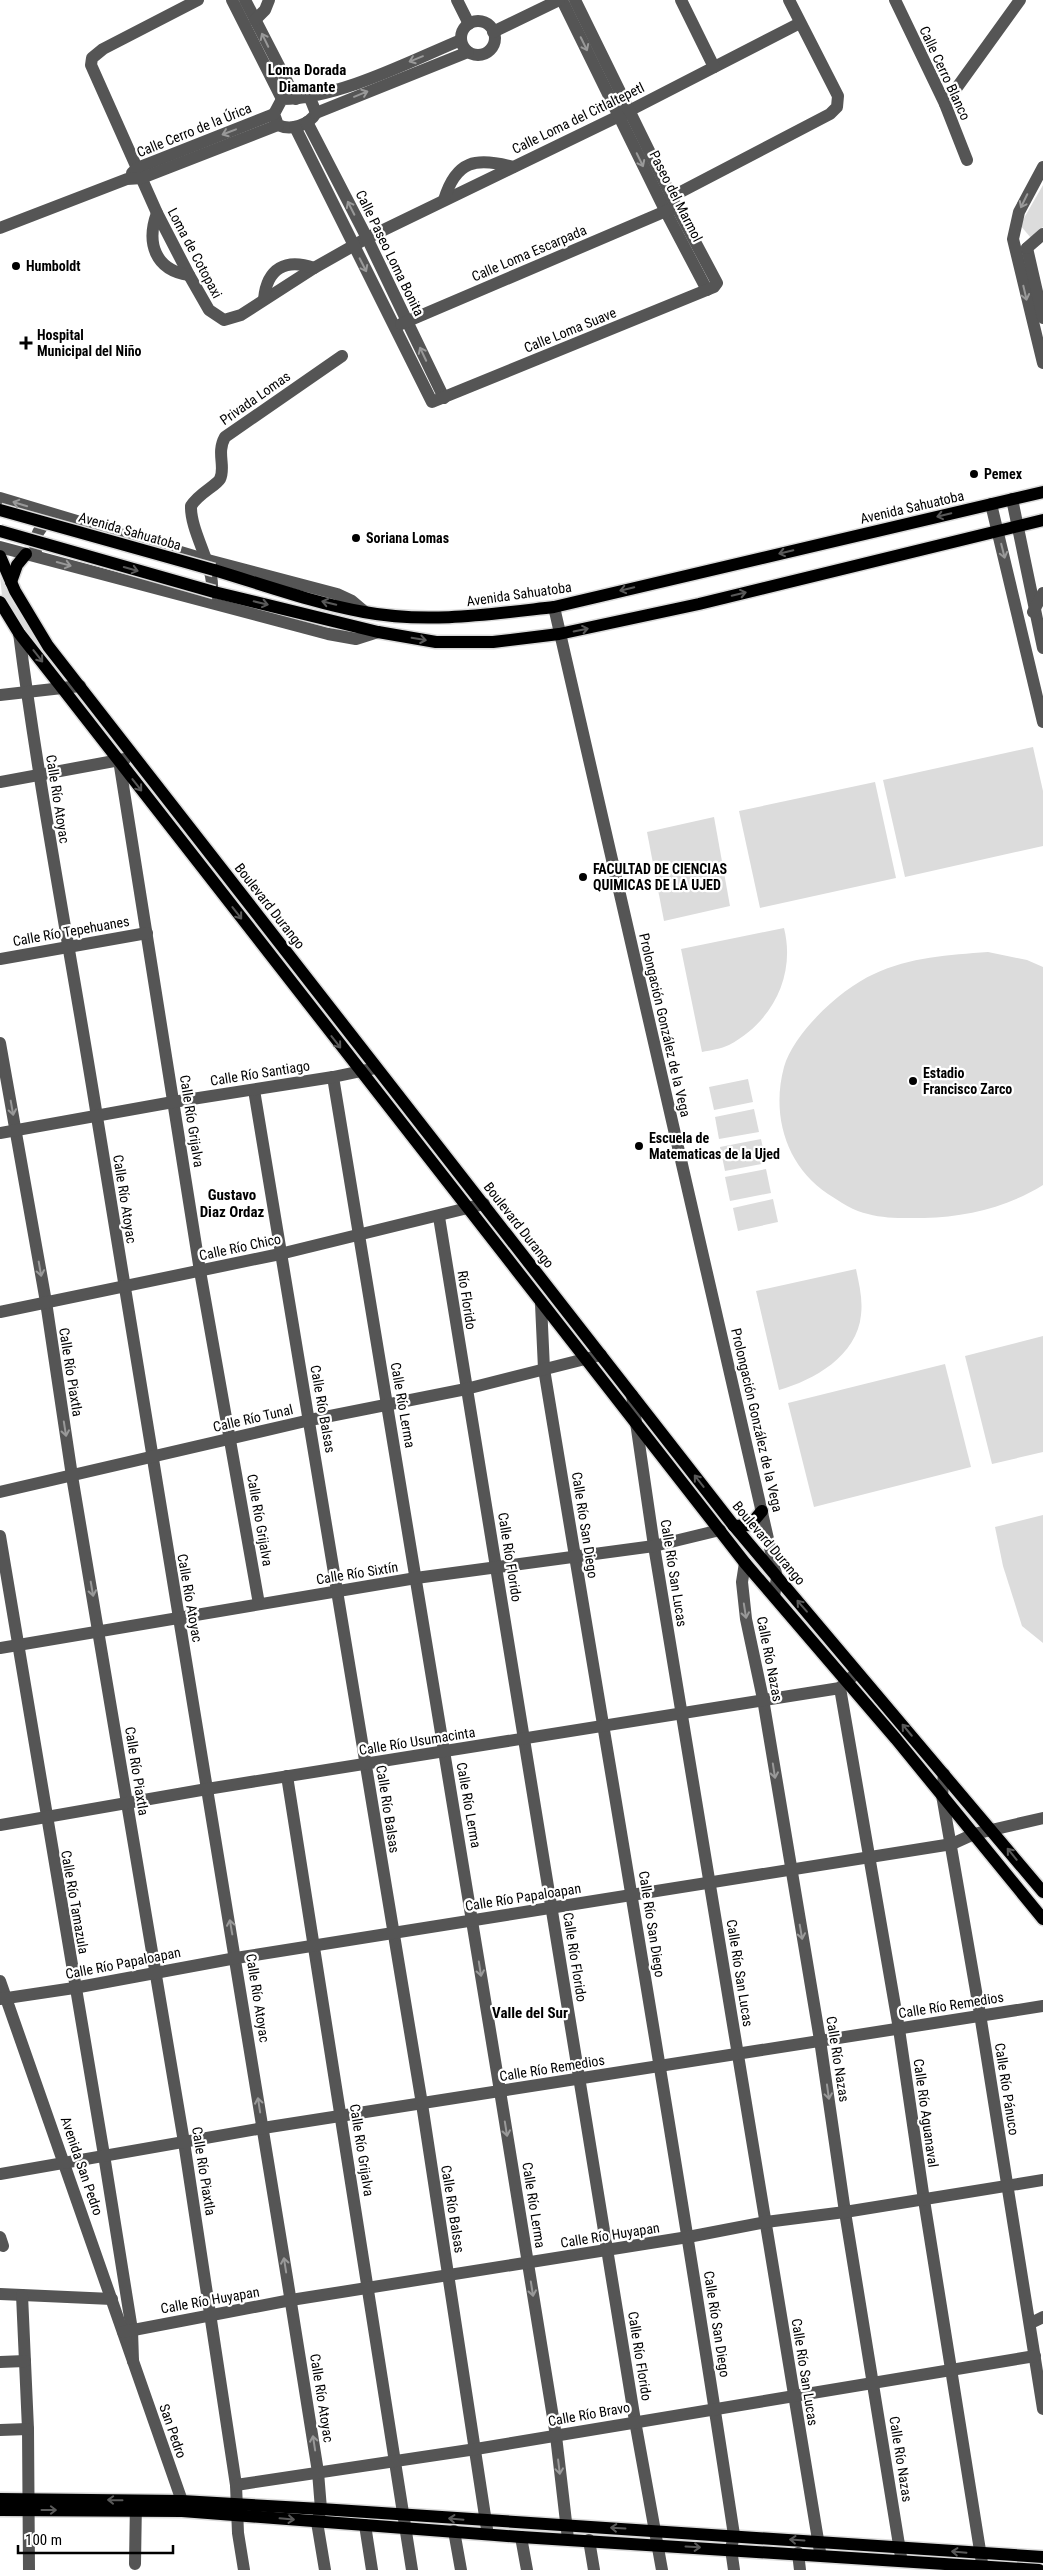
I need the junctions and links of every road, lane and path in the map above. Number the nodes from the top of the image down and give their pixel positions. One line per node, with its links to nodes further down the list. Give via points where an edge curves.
1 (198, 0): 29 (street, Loma de Cotopaxi, via 103,49 92,58 95,77)
2 (232, 0): 20 (street)
3 (245, 0): 12 (street)
4 (269, 0): 12 (street)
5 (457, 0): 14 (street)
6 (561, 0): 15 (street); 23 (street, one-way to 23)
7 (576, 0): 23 (street)
8 (681, 0): 17 (street)
9 (789, 0): 13 (street)
10 (895, 0): 22 (street, Calle Cerro Blanco)
11 (1020, 0): 22 (street)
12 (255, 20): 21 (street, one-way to 12)
13 (800, 23): 17 (street, Calle Loma del Citlaltepetl); 31 (street, Calle Loma Escarpada, via 838,96 838,107)
14 (469, 24): 15 (street, via 480,22); 16 (street, via 462,34)
15 (494, 32): 16 (street, via 494,44 486,53 474,54)
16 (465, 46): 18 (street)
17 (714, 67): 23 (street, Calle Loma del Citlaltepetl)
18 (385, 78): 19 (street); 25 (street, one-way to 18)
19 (310, 98): 21 (street); 25 (street)
20 (282, 99): 21 (street); 24 (street)
21 (296, 99)
22 (945, 104): 26 (street, Calle Cerro Blanco)
23 (624, 113): 27 (street, Calle Loma del Citlaltepetl); 31 (street, Paseo del Marmol)
24 (276, 120): 25 (street); 29 (street, Calle Cerro de la Úrica)
25 (306, 120): 35 (street, Calle Paseo Loma Bonita, one-way to 25); 37 (street, Calle Paseo Loma Bonita)
26 (966, 160)
27 (513, 167): 30 (street, Calle Loma del Citlaltepetl); 30 (street, via 491,161 470,165 452,177)
28 (1043, 167): 36 (street, one-way to 36, via 1019,212 1014,228)
29 (139, 173): 32 (street, Loma de Cotopaxi); 33 (street, Calle Cerro de la Úrica)
30 (444, 200): 35 (street, Calle Loma del Citlaltepetl)
31 (671, 205): 41 (street, Paseo del Marmol); 44 (street, Calle Loma Escarpada)
32 (157, 213): 40 (street, Loma de Cotopaxi); 40 (street, via 151,236 156,253 172,271)
33 (0, 228)
34 (1043, 234): 38 (street)
35 (367, 238): 37 (street, Loma de Cotopaxi); 44 (street, Calle Paseo Loma Bonita)
36 (1014, 245): 38 (street); 46 (street, one-way to 46)
37 (354, 246): 39 (street, Loma de Cotopaxi); 45 (street, Calle Paseo Loma Bonita, one-way to 45)
38 (1027, 248): 43 (street)
39 (314, 268): 42 (street, Loma de Cotopaxi); 42 (street, via 294,262 277,270 268,281)
40 (189, 276): 42 (street, Loma de Cotopaxi, via 209,310 224,320 241,315)
41 (712, 287): 49 (street, Calle Loma Suave)
42 (264, 299)
43 (1043, 318)
44 (407, 321): 45 (street, Calle Loma Escarpada); 49 (street, Calle Paseo Loma Bonita, one-way to 44)
45 (395, 327): 50 (street, Calle Paseo Loma Bonita)
46 (1039, 337): 48 (street)
47 (342, 356): 64 (street, Privada Lomas, via 225,436 220,449 221,477 191,506 194,530)
48 (1043, 363)
49 (444, 398): 50 (street, Calle Loma Suave)
50 (431, 402)
51 (1043, 492): 53 (main road, Avenida Sahuatoba)
52 (0, 498): 56 (street, one-way to 52)
53 (1012, 499): 54 (main road, Avenida Sahuatoba); 58 (street)
54 (992, 504): 59 (street); 69 (main road, Avenida Sahuatoba, one-way to 69)
55 (0, 510): 71 (main road, Avenida Sahuatoba, one-way to 55, bridge)
56 (59, 516): 62 (street, via 41,528); 64 (street)
57 (1043, 520): 58 (main road)
58 (1016, 526): 59 (main road); 70 (street)
59 (998, 530): 72 (street, one-way to 72); 74 (main road, one-way to 59, via 884,560)
60 (0, 531): 67 (main road, one-way to 67, bridge)
61 (0, 547): 62 (street)
62 (32, 555): 65 (main road, via 17,565); 67 (street, one-way to 67)
63 (0, 556): 65 (main road, Boulevard Durango)
64 (204, 559): 67 (street, via 213,580); 71 (street, via 337,594)
65 (11, 582): 76 (main road, Boulevard Durango, via 48,646)
66 (1043, 594): 70 (street)
67 (210, 597): 74 (main road, one-way to 74, via 436,642 493,642)
68 (0, 602): 73 (main road)
69 (554, 607): 71 (main road, Avenida Sahuatoba, via 431,618); 74 (street, Prolongación González de la Vega)
70 (1034, 610): 72 (street); 75 (street)
71 (365, 612)
72 (1023, 630): 80 (street)
73 (19, 633): 77 (main road, one-way to 77); 78 (street, Calle Río Atoyac)
74 (560, 634): 119 (street, Prolongación González de la Vega)
75 (1043, 648)
76 (80, 686): 77 (street); 81 (main road, Boulevard Durango)
77 (63, 689): 78 (street); 82 (main road)
78 (27, 693): 79 (street); 83 (street, Calle Río Atoyac)
79 (0, 695)
80 (1043, 722)
81 (136, 756): 82 (street); 89 (main road, Boulevard Durango)
82 (119, 760): 83 (street); 85 (street, Calle Río Grijalva); 90 (main road, one-way to 90)
83 (39, 776): 84 (street); 86 (street, Calle Río Atoyac)
84 (0, 782)
85 (147, 933): 86 (street, Calle Río Tepehuanes); 93 (street, Calle Río Grijalva)
86 (68, 946): 87 (street, Calle Río Tepehuanes); 94 (street, Calle Río Atoyac)
87 (0, 959)
88 (0, 1043): 95 (street, Calle Río Piaxtla, one-way to 95)
89 (376, 1068): 90 (street, Calle Río Santiago); 97 (main road, Boulevard Durango)
90 (359, 1071): 91 (street, Calle Río Santiago); 98 (main road)
91 (333, 1077): 92 (street, Calle Río Santiago); 100 (street, Calle Río Lerma)
92 (254, 1090): 93 (street, Calle Río Santiago); 101 (street, Calle Río Balsas)
93 (173, 1102): 94 (street, Calle Río Santiago); 102 (street, Calle Río Grijalva)
94 (97, 1116): 95 (street, Calle Río Santiago); 103 (street, Calle Río Atoyac)
95 (16, 1131): 96 (street, Calle Río Santiago); 104 (street, Calle Río Piaxtla, one-way to 104)
96 (0, 1133)
97 (484, 1204): 98 (street, Calle Río Chico); 107 (main road, Boulevard Durango)
98 (467, 1209): 99 (street, Calle Río Chico); 105 (main road)
99 (439, 1217): 100 (street, Calle Río Chico); 110 (street, Río Florido)
100 (358, 1236): 101 (street, Calle Río Chico); 112 (street, Calle Río Lerma)
101 (280, 1254): 102 (street, Calle Río Chico); 113 (street, Calle Río Balsas)
102 (200, 1271): 103 (street, Calle Río Chico); 115 (street, Calle Río Grijalva)
103 (124, 1286): 104 (street, Calle Río Chico); 116 (street, Calle Río Atoyac)
104 (46, 1302): 106 (street, Calle Río Chico); 117 (street, Calle Río Piaxtla, one-way to 117)
105 (541, 1304): 108 (main road); 109 (street, Calle Río San Diego)
106 (0, 1312)
107 (600, 1355): 108 (street, Calle Río Tunal); 111 (main road, Boulevard Durango)
108 (585, 1359): 109 (street, Calle Río Tunal); 114 (main road)
109 (544, 1369): 110 (street, Calle Río Tunal); 124 (street, Calle Río San Diego)
110 (466, 1389): 112 (street, Calle Río Tunal); 126 (street, Calle Río Florido)
111 (632, 1395): 114 (street, Calle Río San Lucas); 120 (main road, Boulevard Durango, one-way to 111)
112 (387, 1404): 113 (street, Calle Río Tunal); 127 (street, Calle Río Lerma)
113 (310, 1420): 115 (street, Calle Río Tunal); 129 (street, Calle Río Balsas)
114 (634, 1423): 121 (main road); 123 (street, Calle Río San Lucas)
115 (231, 1439): 116 (street, Calle Río Tunal); 131 (street, Calle Río Grijalva)
116 (151, 1458): 117 (street, Calle Río Tunal); 132 (street, Calle Río Atoyac)
117 (72, 1476): 118 (street, Calle Río Tunal); 133 (street, Calle Río Piaxtla, one-way to 133)
118 (0, 1492)
119 (762, 1511): 120 (main road, via 750,1525); 128 (street, Prolongación González de la Vega)
120 (734, 1526): 128 (main road, Boulevard Durango)
121 (720, 1530): 123 (street, Calle Río Sixtín); 125 (main road)
122 (0, 1536): 134 (street, Calle Río Tamazula)
123 (654, 1546): 124 (street, Calle Río Sixtín); 139 (street, Calle Río San Lucas)
124 (575, 1556): 126 (street, Calle Río Sixtín); 140 (street, Calle Río San Diego)
125 (745, 1563): 130 (main road); 138 (street, Calle Río Nazas, one-way to 138, via 743,1600)
126 (496, 1568): 127 (street, Calle Río Sixtín); 141 (street, Calle Río Florido)
127 (416, 1578): 129 (street, Calle Río Sixtín); 142 (street, Calle Río Lerma)
128 (777, 1578): 130 (street, Prolongación González de la Vega); 136 (main road, Boulevard Durango, one-way to 128)
129 (338, 1591): 131 (street, Calle Río Sixtín); 143 (street, Calle Río Balsas)
130 (774, 1596): 137 (main road)
131 (259, 1604): 132 (street, Calle Río Sixtín)
132 (179, 1617): 133 (street, Calle Río Sixtín); 146 (street, Calle Río Atoyac)
133 (99, 1632): 134 (street, Calle Río Sixtín); 148 (street, Calle Río Piaxtla)
134 (19, 1646): 135 (street, Calle Río Sixtín); 149 (street, Calle Río Tamazula)
135 (0, 1648)
136 (857, 1672): 137 (street); 144 (main road, Boulevard Durango, one-way to 136)
137 (843, 1685): 138 (street, Calle Río Usumacinta); 147 (main road); 155 (street, Calle Río Aguanaval)
138 (763, 1699): 139 (street, Calle Río Usumacinta); 156 (street, Calle Río Nazas, one-way to 156)
139 (681, 1712): 140 (street, Calle Río Usumacinta); 157 (street, Calle Río San Lucas)
140 (603, 1725): 141 (street, Calle Río Usumacinta); 159 (street, Calle Río San Diego)
141 (523, 1738): 142 (street, Calle Río Usumacinta); 160 (street, Calle Río Florido)
142 (444, 1753): 143 (street, Calle Río Usumacinta); 162 (street, Calle Río Lerma)
143 (365, 1765): 145 (street, Calle Río Usumacinta); 163 (street, Calle Río Balsas)
144 (944, 1774): 147 (street, Calle Río Pánuco); 152 (main road, Boulevard Durango)
145 (287, 1776): 146 (street, Calle Río Usumacinta); 164 (street, Calle Río Grijalva)
146 (207, 1789): 148 (street, Calle Río Usumacinta); 165 (street, Calle Río Atoyac, one-way to 146)
147 (942, 1795): 153 (main road); 154 (street, Calle Río Pánuco)
148 (127, 1804): 149 (street, Calle Río Usumacinta); 166 (street, Calle Río Piaxtla)
149 (46, 1818): 151 (street, Calle Río Usumacinta); 168 (street, Calle Río Tamazula)
150 (1043, 1818): 152 (street, Calle Río Papaloapan)
151 (0, 1825)
152 (992, 1829): 153 (street, Calle Río Papaloapan); 158 (main road, Boulevard Durango, one-way to 152)
153 (974, 1834): 154 (street, Calle Río Papaloapan); 161 (main road)
154 (952, 1844): 155 (street, Calle Río Papaloapan); 171 (street, Calle Río Pánuco)
155 (869, 1859): 156 (street, Calle Río Papaloapan); 172 (street, Calle Río Aguanaval)
156 (790, 1870): 157 (street, Calle Río Papaloapan); 173 (street, Calle Río Nazas, one-way to 173)
157 (711, 1883): 159 (street, Calle Río Papaloapan); 174 (street, Calle Río San Lucas)
158 (1043, 1892)
159 (633, 1895): 160 (street, Calle Río Papaloapan); 175 (street, Calle Río San Diego)
160 (552, 1908): 162 (street, Calle Río Papaloapan); 176 (street, Calle Río Florido)
161 (1043, 1919)
162 (473, 1920): 163 (street, Calle Río Papaloapan); 177 (street, Calle Río Lerma, one-way to 177)
163 (393, 1935): 164 (street, Calle Río Papaloapan); 178 (street, Calle Río Balsas)
164 (315, 1946): 165 (street, Calle Río Papaloapan); 179 (street, Calle Río Grijalva)
165 (236, 1958): 166 (street, Calle Río Papaloapan); 180 (street, Calle Río Atoyac, one-way to 165)
166 (155, 1972): 168 (street, Calle Río Papaloapan); 181 (street, Calle Río Piaxtla)
167 (0, 1981): 169 (street, Avenida San Pedro)
168 (74, 1988): 169 (street, Calle Río Papaloapan); 182 (street, Calle Río Tamazula)
169 (3, 1998): 183 (street, Avenida San Pedro)
170 (1043, 2006): 171 (street, Calle Río Remedios)
171 (980, 2014): 172 (street, Calle Río Remedios); 186 (street, Calle Río Pánuco)
172 (899, 2028): 173 (street, Calle Río Remedios); 187 (street, Calle Río Aguanaval)
173 (820, 2040): 174 (street, Calle Río Remedios); 188 (street, Calle Río Nazas, one-way to 188)
174 (737, 2053): 175 (street, Calle Río Remedios); 189 (street, Calle Río San Lucas)
175 (660, 2065): 176 (street, Calle Río Remedios); 190 (street, Calle Río San Diego)
176 (579, 2079): 177 (street, Calle Río Remedios); 191 (street, Calle Río Florido)
177 (500, 2091): 178 (street, Calle Río Remedios); 192 (street, Calle Río Lerma, one-way to 192)
178 (422, 2104): 179 (street, Calle Río Remedios); 193 (street, Calle Río Balsas)
179 (342, 2117): 180 (street, Calle Río Remedios); 194 (street, Calle Río Grijalva)
180 (263, 2128): 181 (street, Calle Río Remedios); 198 (street, Calle Río Atoyac, one-way to 180)
181 (184, 2142): 182 (street, Calle Río Remedios); 199 (street, Calle Río Piaxtla)
182 (104, 2156): 183 (street, Calle Río Remedios); 202 (street, Calle Río Tamazula)
183 (65, 2163): 184 (street, Calle Río Remedios); 197 (street, Avenida San Pedro)
184 (0, 2174)
185 (1043, 2180): 186 (street, Calle Río Huyapan)
186 (1008, 2187): 187 (street, Calle Río Huyapan); 201 (street, Calle Río Pánuco)
187 (924, 2200): 188 (street, Calle Río Huyapan); 207 (street, Calle Río Aguanaval)
188 (845, 2212): 189 (street, Calle Río Huyapan); 208 (street, Calle Río Nazas)
189 (766, 2222): 190 (street, Calle Río Huyapan); 209 (street, Calle Río San Lucas)
190 (688, 2238): 191 (street, Calle Río Huyapan); 210 (street, Calle Río San Diego)
191 (608, 2250): 192 (street, Calle Río Huyapan); 212 (street, Calle Río Florido)
192 (528, 2263): 193 (street, Calle Río Huyapan); 215 (street, Calle Río Lerma, one-way to 215)
193 (449, 2275): 194 (street, Calle Río Huyapan); 216 (street, Calle Río Balsas)
194 (368, 2288): 198 (street, Calle Río Huyapan); 217 (street, Calle Río Grijalva)
195 (0, 2294): 196 (street)
196 (22, 2295): 197 (street); 204 (street)
197 (112, 2299): 202 (street, Avenida San Pedro)
198 (291, 2300): 199 (street, Calle Río Huyapan); 218 (street, Calle Río Atoyac, one-way to 198)
199 (210, 2314): 202 (street, Calle Río Huyapan); 219 (street, Calle Río Piaxtla)
200 (1043, 2317): 201 (street)
201 (1031, 2323): 203 (street, Calle Río Pánuco)
202 (128, 2331): 205 (street, Calle Río Tamazula)
203 (1035, 2356): 207 (street, Calle Río Bravo); 211 (street, Calle Río Pánuco)
204 (25, 2361): 206 (street); 213 (street)
205 (133, 2361): 223 (street, San Pedro)
206 (0, 2362)
207 (952, 2371): 208 (street, Calle Río Bravo); 247 (street, Calle Río Aguanaval)
208 (873, 2383): 209 (street, Calle Río Bravo); 242 (street, Calle Río Nazas)
209 (794, 2395): 210 (street, Calle Río Bravo); 239 (street, Calle Río San Lucas)
210 (715, 2408): 212 (street, Calle Río Bravo); 235 (street, Calle Río San Diego)
211 (1043, 2409)
212 (635, 2421): 215 (street, Calle Río Bravo); 233 (street, Calle Río Florido)
213 (28, 2429): 214 (street); 221 (street)
214 (0, 2430)
215 (556, 2436): 216 (street, Calle Río Bravo); 230 (street, Calle Río Lerma, one-way to 230)
216 (476, 2449): 217 (street, Calle Río Bravo); 232 (street, Calle Río Balsas)
217 (396, 2461): 218 (street, Calle Río Bravo); 227 (street, Calle Río Grijalva)
218 (318, 2472): 219 (street, Calle Río Bravo); 224 (street, Calle Río Atoyac)
219 (236, 2484): 226 (street, Calle Río Piaxtla)
220 (0, 2499): 221 (main road)
221 (29, 2505): 222 (main road); 225 (main road); 251 (street)
222 (136, 2506): 223 (main road); 249 (street)
223 (182, 2506): 226 (main road)
224 (321, 2509): 226 (main road); 227 (main road); 228 (street)
225 (0, 2510)
226 (238, 2510): 228 (main road, one-way to 228); 252 (street, Calle Río Piaxtla)
227 (403, 2515): 231 (street, Calle Río Grijalva); 232 (main road, one-way to 227)
228 (317, 2522): 229 (main road); 253 (street)
229 (365, 2525): 231 (main road); 254 (street)
230 (566, 2525): 232 (main road); 233 (main road, one-way to 230); 237 (street, Calle Río Lerma)
231 (405, 2528): 234 (main road); 255 (street, Calle Río Grijalva)
232 (486, 2528): 234 (main road); 236 (main road)
233 (654, 2530): 235 (main road); 241 (street, Calle Río Florido)
234 (454, 2531): 256 (street)
235 (734, 2535): 239 (main road, one-way to 235); 243 (street, Calle Río San Diego)
236 (521, 2536): 237 (main road); 257 (street)
237 (568, 2539): 238 (main road)
238 (589, 2540): 241 (main road); 258 (street)
239 (818, 2541): 240 (main road); 245 (street, Calle Río San Lucas)
240 (864, 2544): 242 (main road); 250 (street)
241 (658, 2545): 243 (main road, one-way to 243); 259 (street, Calle Río Florido)
242 (900, 2547): 247 (main road, one-way to 242); 248 (street, Calle Río Nazas)
243 (731, 2549): 244 (main road); 260 (street)
244 (798, 2553): 245 (main road); 261 (street)
245 (820, 2555): 250 (main road)
246 (1043, 2557): 247 (main road)
247 (982, 2559): 248 (main road); 262 (main road)
248 (901, 2561): 250 (main road)
249 (135, 2564)
250 (867, 2564)
251 (29, 2570)
252 (244, 2570)
253 (325, 2570)
254 (372, 2570)
255 (412, 2570)
256 (460, 2570)
257 (527, 2570)
258 (594, 2570)
259 (662, 2570)
260 (734, 2570)
261 (800, 2570)
262 (1039, 2570)

